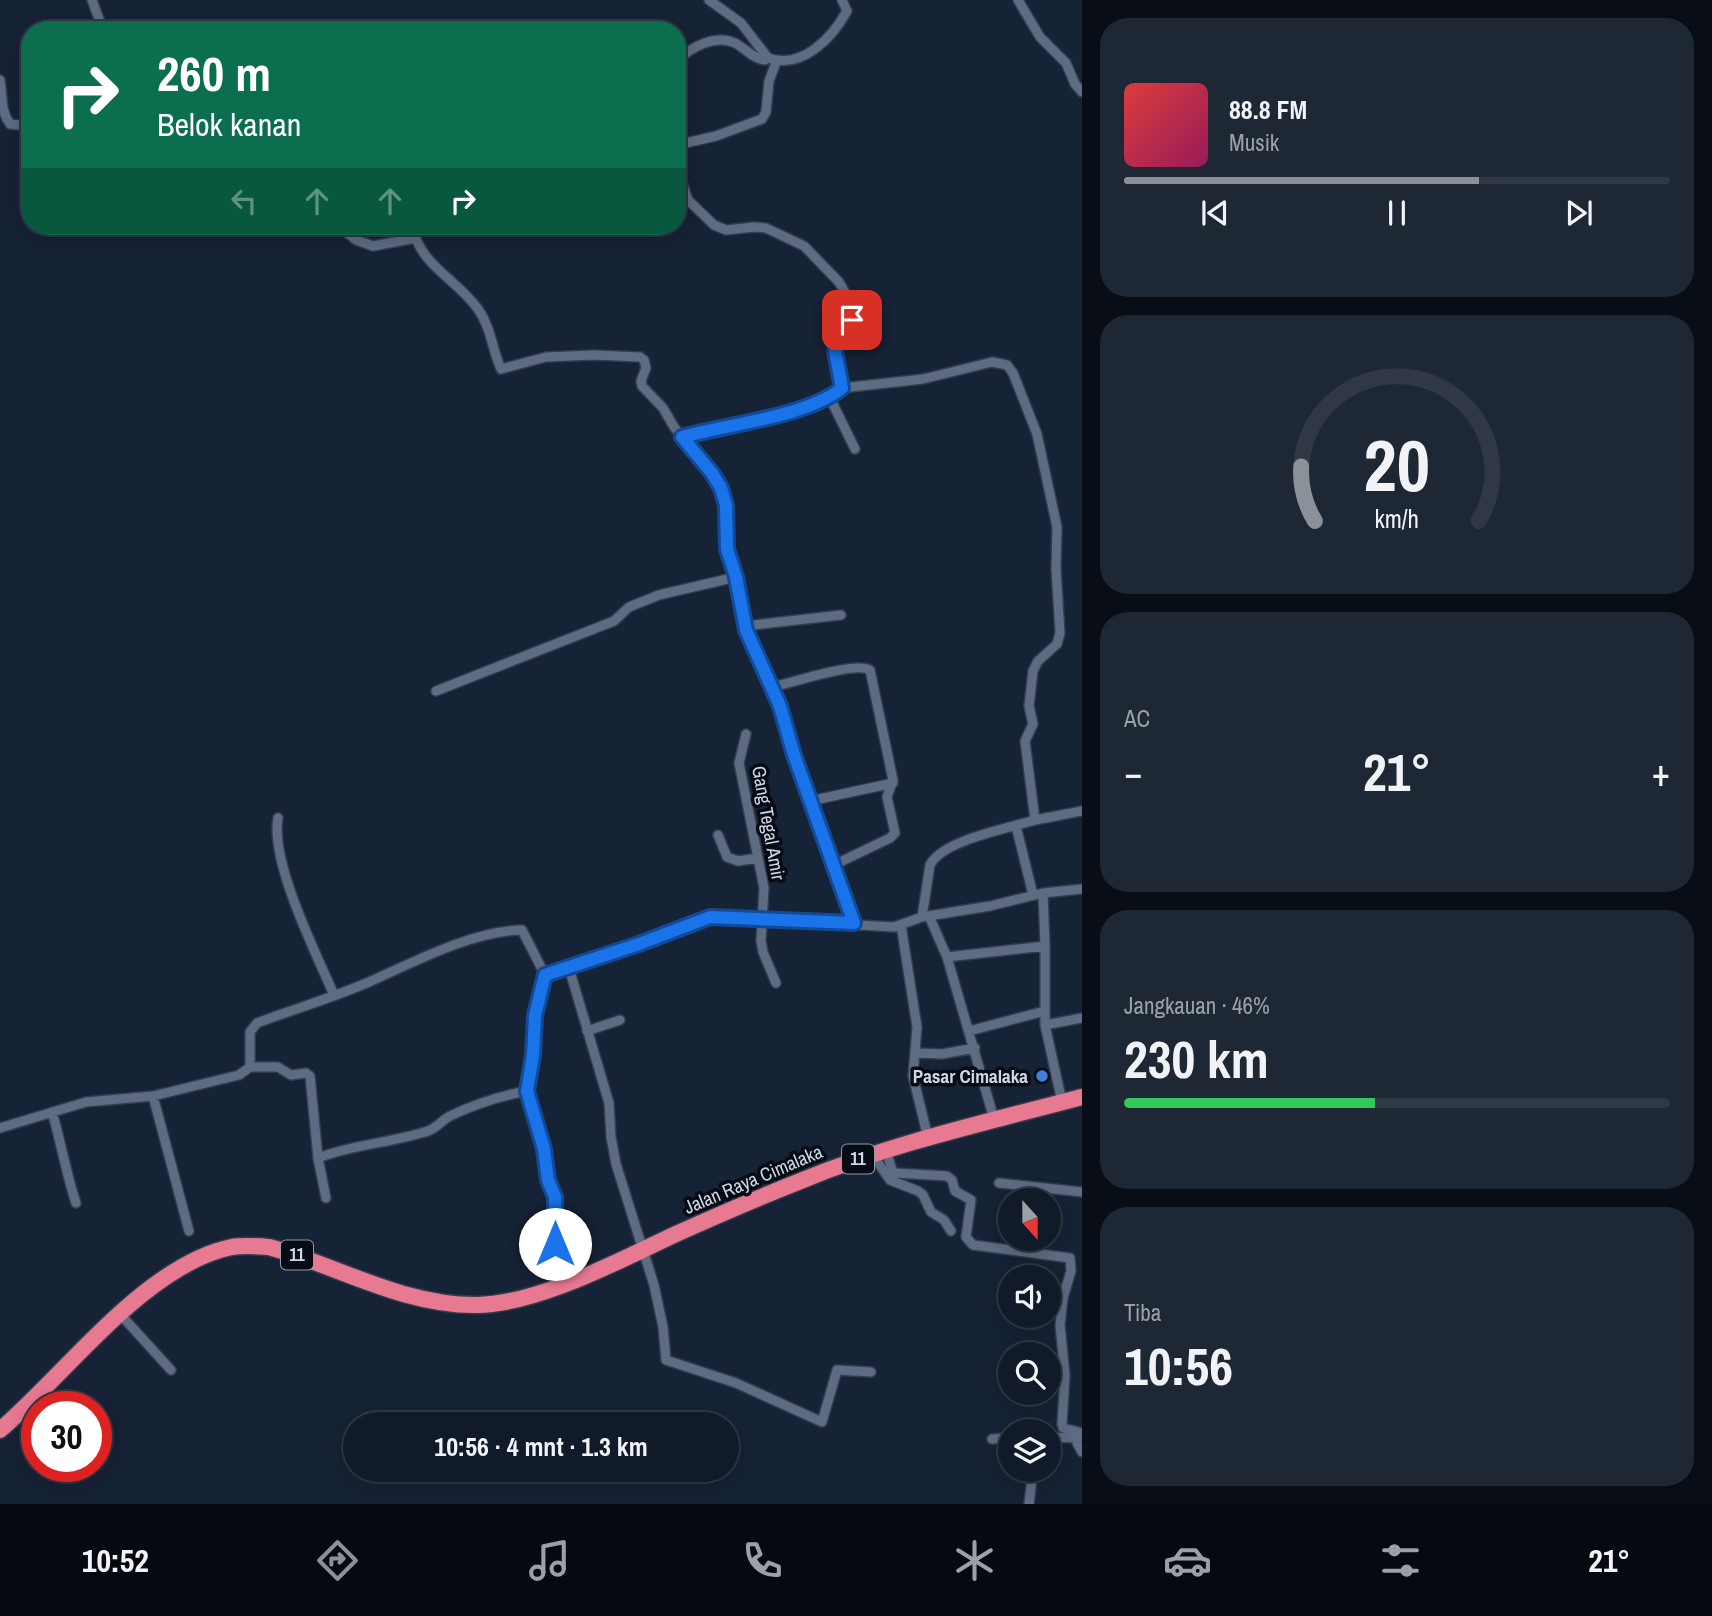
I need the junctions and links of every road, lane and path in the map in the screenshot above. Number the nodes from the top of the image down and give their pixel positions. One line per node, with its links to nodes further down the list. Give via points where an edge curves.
1 (92, 0): 5 (street)
2 (709, 0): 7 (street, via 741,23)
3 (842, 0): 7 (street, via 846,14 816,50 788,60)
4 (1018, 0): 9 (street)
5 (100, 21)
6 (686, 52): 7 (street, via 726,40 760,60)
7 (772, 59): 11 (street, via 762,119)
8 (0, 80): 10 (street, via 7,120)
9 (1082, 92)
10 (21, 125)
11 (686, 143)
12 (686, 194): 16 (street, via 714,225 726,230 761,227 794,240 839,282 853,316 839,335 835,351)
13 (350, 235): 15 (street, via 373,246)
14 (415, 235): 15 (street)
15 (416, 238): 18 (street, via 425,258 478,308 501,369 546,357 642,358 646,368 642,386)
16 (842, 388): 17 (street); 30 (street, via 923,379 992,362 1007,365 1018,385 1037,434 1055,519 1061,618 1057,643 1038,662 1030,683 1033,718 1025,741)
17 (830, 398): 18 (street); 19 (street)
18 (682, 437): 20 (street, via 721,488 727,549)
19 (855, 449)
20 (736, 577): 22 (street); 24 (street, via 659,595 629,607 614,621)
21 (841, 615): 22 (street)
22 (745, 626): 23 (street)
23 (772, 687): 26 (street, via 829,672 870,669); 27 (street)
24 (436, 691)
25 (746, 734): 33 (street, Gang Tegal Amir, via 739,763)
26 (893, 783): 27 (street); 34 (street, via 887,797 894,835)
27 (810, 802): 34 (street)
28 (1082, 811): 30 (street)
29 (278, 818): 47 (street, via 277,840 288,879)
30 (1035, 820): 31 (street)
31 (1016, 826): 37 (street); 38 (street, via 970,838 934,858)
32 (718, 835): 33 (street, via 727,857 738,861)
33 (758, 858): 39 (street, Gang Tegal Amir, via 764,888)
34 (834, 865): 40 (street)
35 (1082, 890): 36 (street)
36 (1044, 893): 37 (street); 42 (street)
37 (1033, 895): 38 (street)
38 (926, 917): 41 (street); 43 (street)
39 (761, 919): 40 (street); 44 (street, via 708,918); 46 (street, Gang Tegal Amir, via 763,952)
40 (854, 923): 41 (street)
41 (901, 925): 55 (street, via 915,1013)
42 (1045, 946): 43 (street); 48 (street)
43 (947, 957): 53 (street)
44 (569, 968): 45 (street); 52 (street)
45 (545, 975): 47 (street, via 525,932 519,929 473,940); 57 (street, via 535,1015)
46 (776, 983)
47 (334, 995): 56 (street, via 257,1023 250,1032)
48 (1045, 1011): 51 (street); 53 (street)
49 (1082, 1018): 51 (street)
50 (620, 1020): 52 (street)
51 (1045, 1025): 60 (street)
52 (587, 1031): 73 (street, via 609,1103 616,1164)
53 (969, 1031): 54 (street)
54 (975, 1048): 55 (street); 62 (street)
55 (916, 1053): 64 (street, via 913,1076)
56 (250, 1067): 58 (street, via 239,1075); 66 (street, via 309,1074)
57 (527, 1091): 66 (street, via 488,1100 448,1117 427,1132); 74 (street, via 555,1197 554,1238)
58 (153, 1096): 61 (street, via 86,1102); 71 (street)
59 (1082, 1097): 60 (highway, Jalan Raya Cimalaka / 11)
60 (1062, 1102): 62 (highway, Jalan Raya Cimalaka / 11)
61 (52, 1112): 63 (street); 70 (street)
62 (994, 1119): 64 (highway, Jalan Raya Cimalaka / 11)
63 (0, 1128)
64 (928, 1138): 65 (highway, Jalan Raya Cimalaka / 11)
65 (879, 1152): 72 (street, via 890,1180 919,1191 931,1212); 73 (highway, Jalan Raya Cimalaka / 11, via 804,1179); 79 (street, via 895,1173 952,1180 955,1191 971,1200 967,1237 973,1245 1070,1258 1060,1313 1065,1375 1062,1424)
66 (318, 1158): 69 (street)
67 (999, 1183): 68 (street)
68 (1082, 1192)
69 (326, 1198)
70 (76, 1203)
71 (189, 1231)
72 (951, 1231)
73 (644, 1250): 74 (highway, 11); 77 (street, via 663,1327 666,1360 736,1383 822,1422 837,1370)
74 (564, 1283): 75 (highway, 11, via 515,1300 451,1303 406,1295 269,1247 248,1245 197,1259)
75 (120, 1314): 76 (street); 78 (highway, 11)
76 (171, 1370)
77 (871, 1373)
78 (0, 1430)
79 (1079, 1434): 80 (street); 83 (street)
80 (1061, 1436)
81 (992, 1439): 82 (street)
82 (998, 1439)
83 (1082, 1452)
84 (1032, 1482): 85 (street)
85 (1029, 1504)

